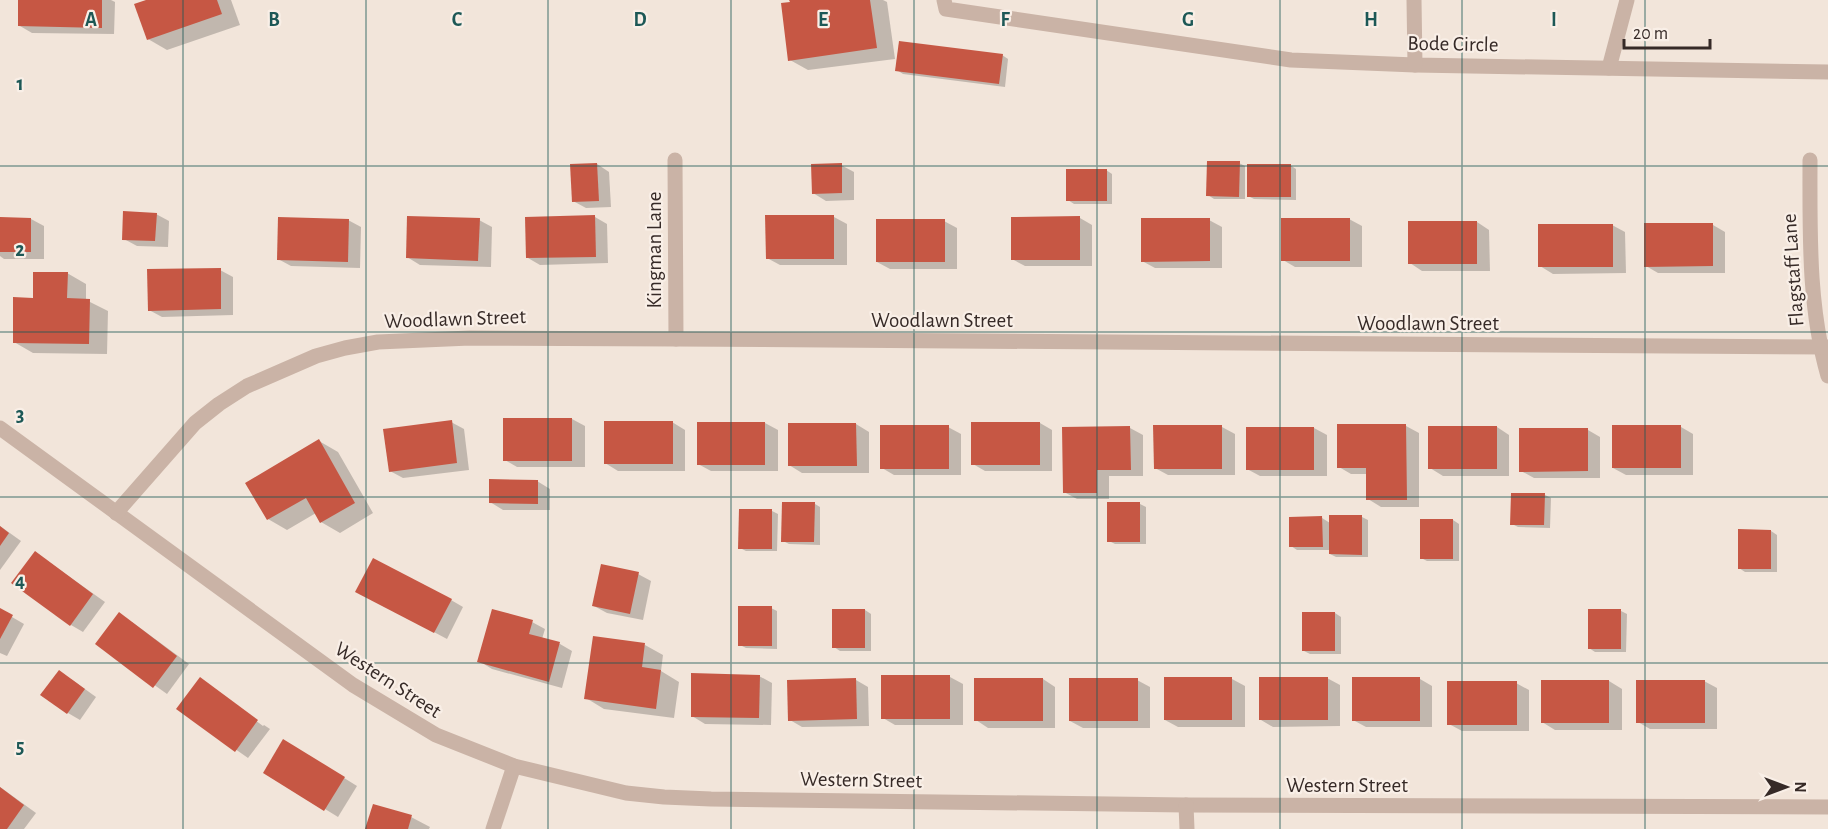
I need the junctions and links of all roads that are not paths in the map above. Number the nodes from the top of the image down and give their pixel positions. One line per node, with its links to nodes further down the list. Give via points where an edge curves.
1 (944, 0): 4 (street, Bode Circle, via 946,9 1291,60)
2 (1414, 0): 4 (street)
3 (1627, 0): 5 (street)
4 (1414, 65): 5 (street, Bode Circle)
5 (1610, 68): 6 (street, Bode Circle)
6 (1828, 72)
7 (675, 160): 9 (street, Kingman Lane)
8 (1810, 160): 10 (street, Flagstaff Lane, via 1813,297)
9 (676, 339): 10 (street, Woodlawn Street); 13 (street, Woodlawn Street, via 410,340 367,344 316,356 247,386 219,404 195,423)
10 (1824, 347): 11 (street, Flagstaff Lane)
11 (1828, 376)
12 (0, 428): 13 (street, Western Street)
13 (116, 513): 14 (street, Western Street, via 353,685 436,735)
14 (514, 766): 15 (street, Western Street, via 626,793 664,798); 17 (street)
15 (1186, 805): 16 (street, Western Street); 18 (street)
16 (1828, 807)
17 (493, 829)
18 (1187, 829)

